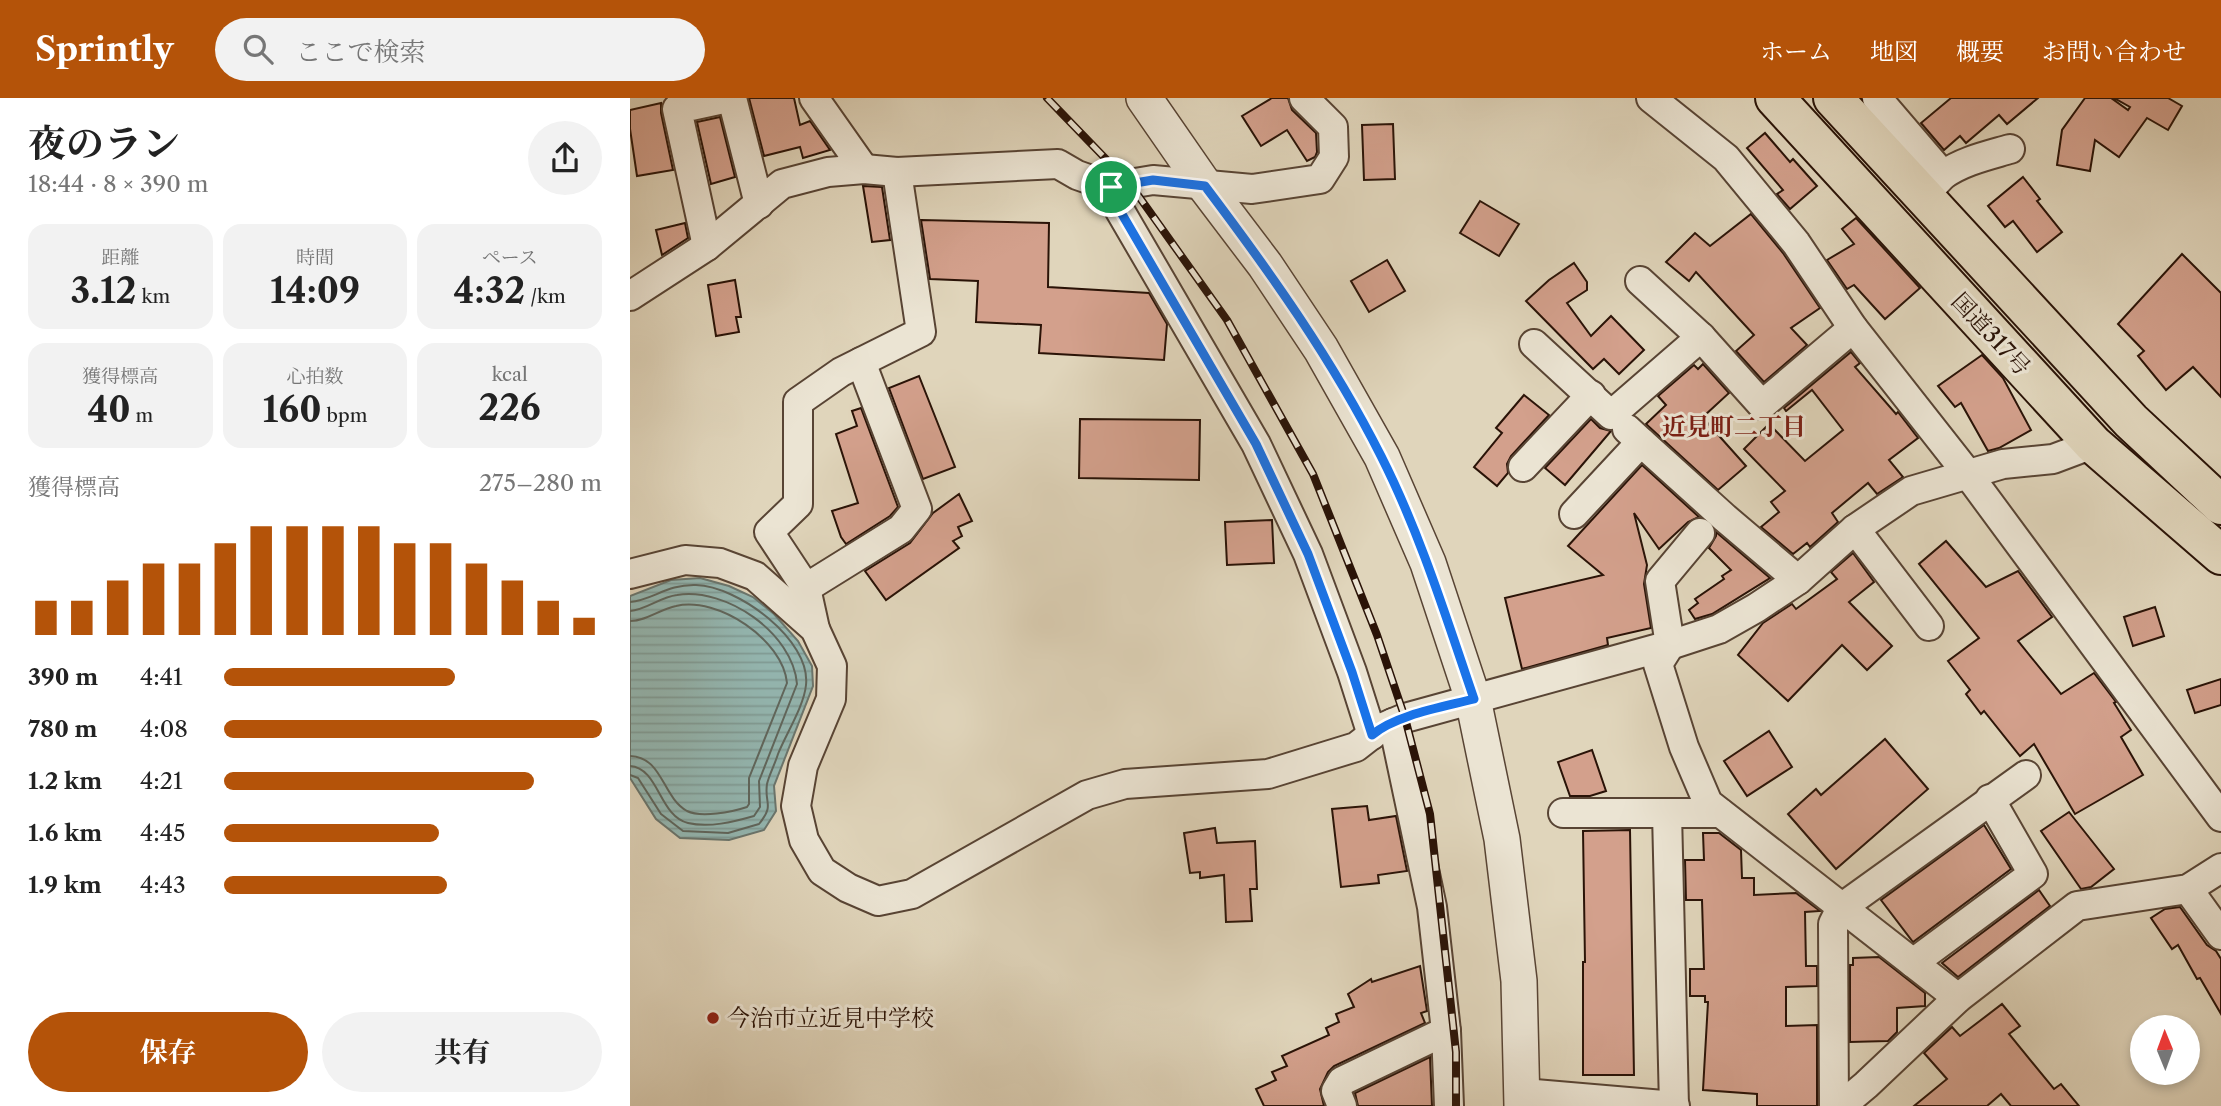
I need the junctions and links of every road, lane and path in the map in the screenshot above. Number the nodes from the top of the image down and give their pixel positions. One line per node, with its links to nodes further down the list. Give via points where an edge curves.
1 (730, 98): 15 (street); 16 (street, via 677,109)
2 (814, 98): 10 (street)
3 (1144, 98): 14 (street)
4 (1304, 98): 14 (street, via 1333,127 1334,158 1320,179 1252,190)
5 (1651, 98): 19 (street, via 1726,158 1796,243)
6 (1775, 98): 26 (highway, 国道317号)
7 (1833, 98): 13 (highway, 国道317号)
8 (1877, 98): 13 (street)
9 (2010, 149): 13 (street, via 1965,163)
10 (864, 169): 11 (street); 15 (street, via 828,172 782,184)
11 (897, 172): 12 (street, via 1058,164); 22 (street, via 921,332)
12 (1105, 185): 14 (street, via 1153,180); 41 (street, via 1256,444 1308,554 1352,672)
13 (1934, 185): 29 (highway, 国道317号, via 2131,421)
14 (1205, 186): 40 (street, via 1321,349 1382,457 1428,564)
15 (759, 204): 16 (street)
16 (707, 246): 18 (street)
17 (1640, 281): 20 (street)
18 (630, 296)
19 (1853, 328): 20 (street, via 1762,405); 28 (street)
20 (1701, 337): 24 (street)
21 (1534, 344): 23 (street)
22 (861, 362): 36 (street, via 798,402 798,504 769,531); 36 (street, via 917,509 901,529)
23 (1591, 395): 24 (street); 27 (street)
24 (1611, 415): 25 (street)
25 (1641, 442): 30 (street); 35 (street)
26 (2093, 444): 28 (street, via 2053,459); 33 (highway, 国道317号)
27 (1523, 467)
28 (1967, 473): 31 (street, via 1911,491); 47 (street)
29 (2221, 505)
30 (1574, 514)
31 (1855, 529): 35 (street); 37 (street)
32 (1700, 533): 39 (street, via 1660,581)
33 (2221, 555)
34 (632, 567): 38 (street, via 685,559 720,563 755,576)
35 (1798, 580): 39 (street, via 1719,629)
36 (806, 588): 38 (street)
37 (1929, 626)
38 (815, 629): 41 (street, via 832,666 831,699 803,766 796,806 804,840 822,871 878,901 912,894 1087,795 1125,784 1268,774 1356,747)
39 (1670, 645): 40 (street); 46 (street, via 1658,664 1684,747 1708,803)
40 (1474, 699): 41 (street); 56 (street, via 1502,839 1519,981)
41 (1382, 729): 54 (street, via 1432,907)
42 (2026, 775): 43 (street)
43 (1990, 799): 50 (street); 52 (street, via 2033,874)
44 (1563, 813): 45 (street)
45 (1667, 813): 46 (street); 59 (street)
46 (1720, 813): 50 (street)
47 (2221, 817)
48 (2221, 868): 49 (street)
49 (2188, 889): 51 (street); 53 (street, via 2077,906)
50 (1841, 908): 52 (street); 60 (street, via 1833,924)
51 (2221, 935)
52 (1913, 963): 53 (street)
53 (1958, 998): 55 (street)
54 (1446, 1031): 57 (street, via 1342,1081 1336,1091); 58 (street)
55 (1874, 1096): 61 (street)
56 (1522, 1100): 59 (street)
57 (1342, 1106)
58 (1449, 1106)
59 (1675, 1106)
60 (1834, 1106)
61 (1841, 1106)

